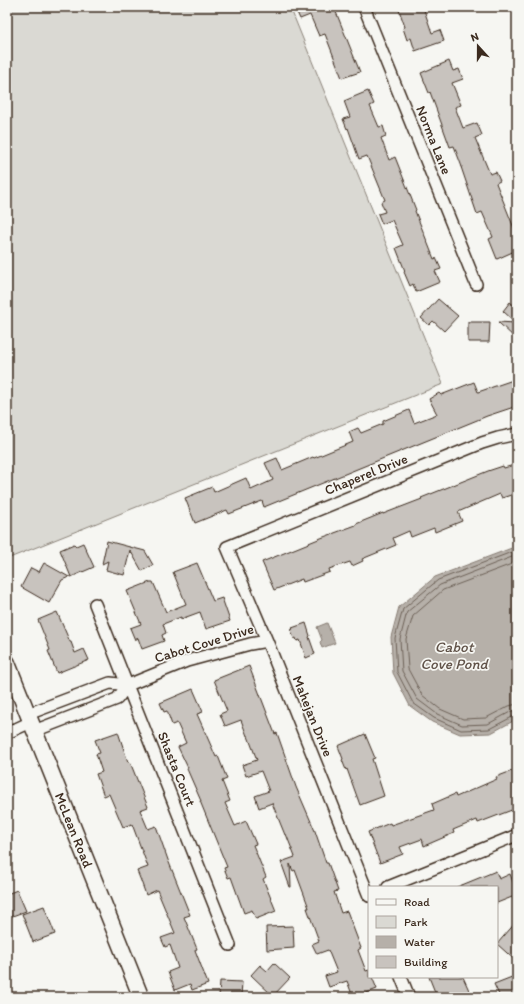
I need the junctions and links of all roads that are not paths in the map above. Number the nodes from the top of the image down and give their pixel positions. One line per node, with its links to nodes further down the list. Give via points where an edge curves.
1 (364, 7): 2 (street, Norma Lane)
2 (476, 284)
3 (517, 434): 4 (street, Chaperel Drive, via 482,443)
4 (228, 547): 6 (street, Mahejan Drive)
5 (95, 604): 8 (street, Shasta Court)
6 (267, 640): 8 (street, Cabot Cove Drive, via 187,661); 13 (street, Mahejan Drive)
7 (7, 662): 9 (street, McLean Road)
8 (128, 685): 9 (street, Cabot Cove Drive, via 110,683); 9 (street, Cabot Cove Drive, via 117,699); 14 (street, Shasta Court)
9 (31, 722): 10 (street); 16 (street, McLean Road)
10 (7, 732)
11 (517, 835): 12 (street)
12 (390, 886)
13 (368, 892)
14 (230, 945)
15 (401, 978): 17 (street)
16 (141, 997)
17 (409, 997)

